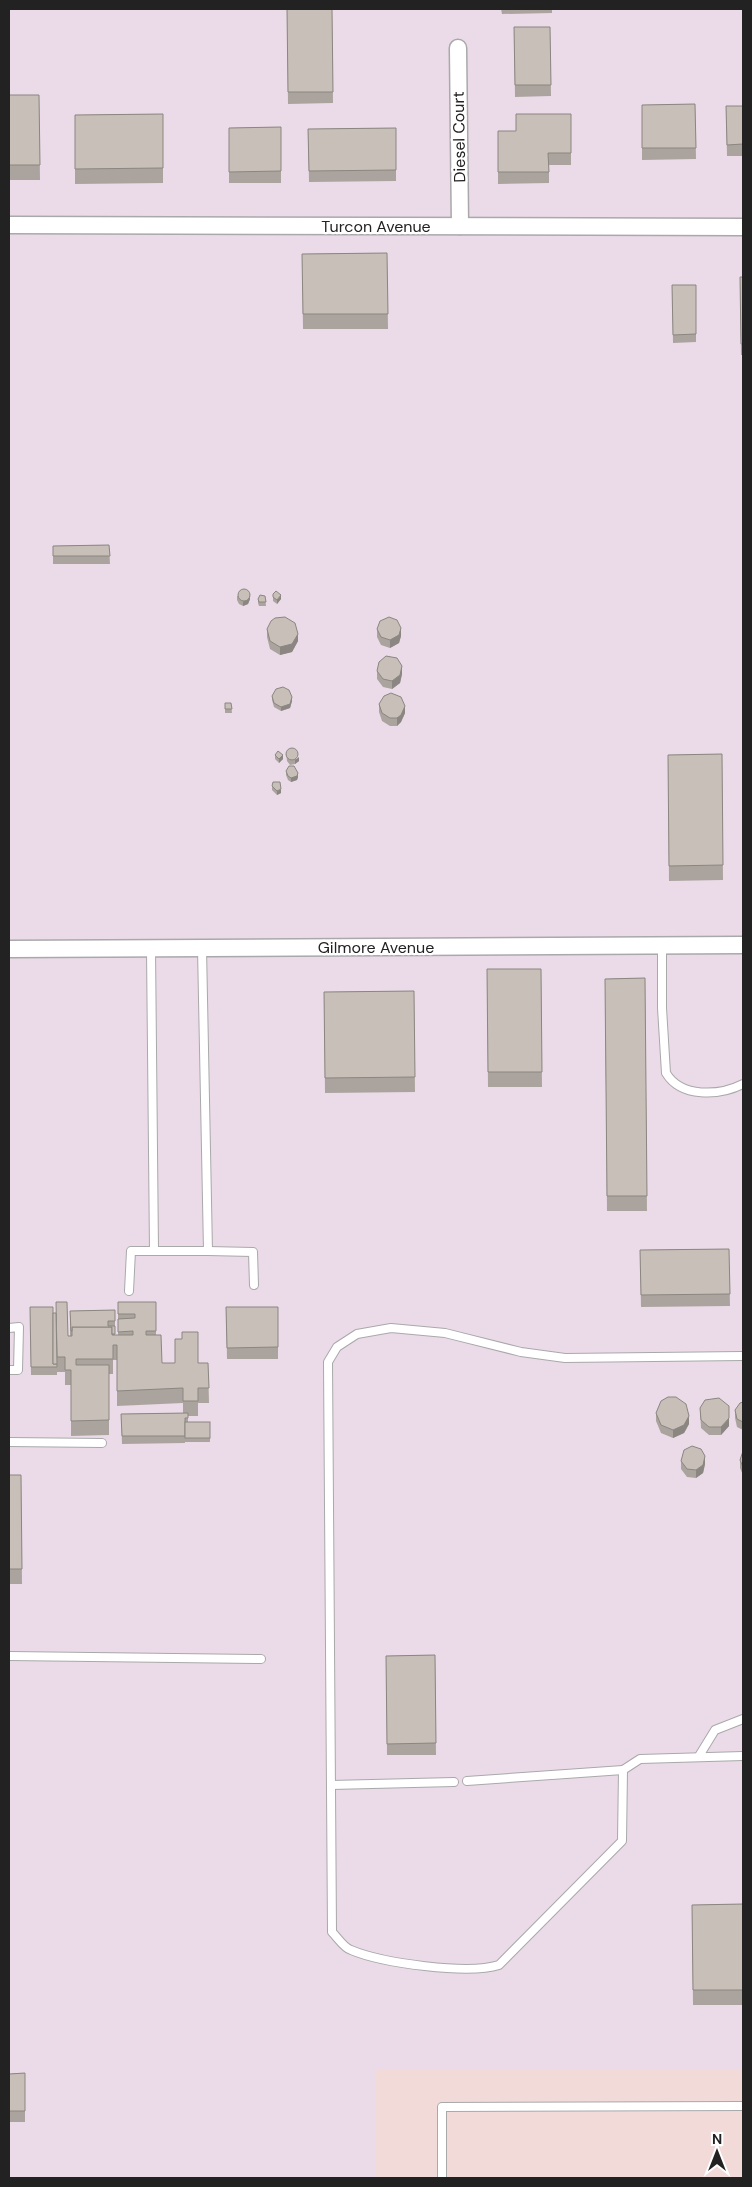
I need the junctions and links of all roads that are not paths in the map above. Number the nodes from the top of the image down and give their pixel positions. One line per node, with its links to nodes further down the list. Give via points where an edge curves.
1 (458, 48): 3 (street, Diesel Court)
2 (9, 224): 3 (street, Turcon Avenue)
3 (460, 226): 4 (street, Turcon Avenue)
4 (743, 228)
5 (743, 945): 6 (street, Gilmore Avenue)
6 (662, 946): 8 (street, Gilmore Avenue); 10 (lane, via 666,1073 671,1082 693,1092 712,1092)
7 (150, 948): 8 (street, Gilmore Avenue); 9 (street, Gilmore Avenue); 11 (lane)
8 (202, 948): 12 (lane)
9 (9, 949)
10 (743, 1084)
11 (154, 1250): 12 (lane); 14 (lane, via 131,1251)
12 (208, 1251): 13 (lane, via 253,1252)
13 (254, 1285)
14 (129, 1291)
15 (9, 1328): 17 (lane, via 19,1328 18,1370)
16 (743, 1356): 28 (lane, via 565,1358 521,1352 445,1333 391,1328 357,1334 337,1347 328,1362)
17 (9, 1370)
18 (9, 1442): 19 (lane)
19 (102, 1443)
20 (9, 1656): 21 (lane)
21 (261, 1659)
22 (743, 1719): 23 (lane, via 715,1730)
23 (698, 1756): 24 (lane); 25 (lane, via 640,1759)
24 (743, 1756)
25 (623, 1770): 26 (lane); 28 (lane, via 622,1841 499,1965 490,1968 442,1967 380,1958 349,1950 332,1932)
26 (467, 1781)
27 (454, 1782): 28 (lane)
28 (331, 1785)
29 (743, 2106): 30 (lane, via 442,2107)
30 (442, 2178)

